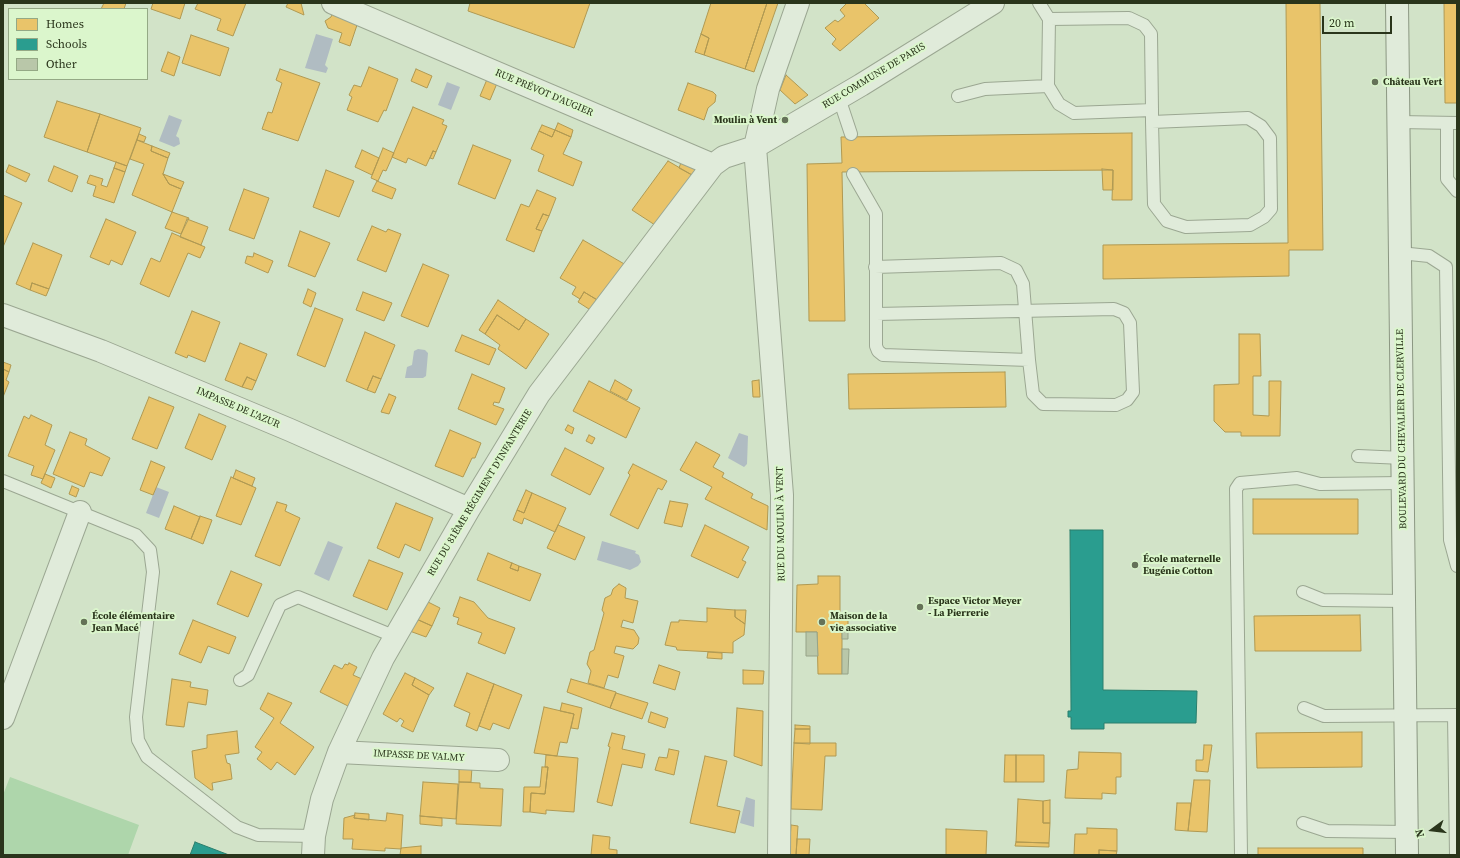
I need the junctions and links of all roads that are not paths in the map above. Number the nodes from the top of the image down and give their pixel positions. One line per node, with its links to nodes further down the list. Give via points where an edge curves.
1 (333, 3): 15 (street, RUE PRÉVOT D'AUGIER)
2 (798, 3): 14 (street, RUE DU MOULIN À VENT, via 768,89)
3 (993, 3): 9 (street, RUE COMMUNE DE PARIS)
4 (1039, 3): 6 (lane)
5 (1397, 3): 11 (street, BOULEVARD DU CHEVALIER DE CLERVILLE)
6 (1049, 19): 7 (lane); 10 (lane, via 1129,18 1144,25 1151,34)
7 (1048, 86): 8 (lane, via 985,89); 10 (lane, via 1059,104 1074,113)
8 (958, 96)
9 (839, 98): 13 (lane); 14 (street, RUE COMMUNE DE PARIS)
10 (1152, 116): 10 (lane, via 1154,204 1166,221 1186,227 1250,225 1264,217 1271,209 1270,138 1261,126 1248,118)
11 (1399, 122): 12 (lane); 18 (street, BOULEVARD DU CHEVALIER DE CLERVILLE)
12 (1452, 123): 17 (lane, via 1447,179)
13 (851, 134)
14 (755, 147): 15 (street, via 724,157); 44 (street, RUE DU MOULIN À VENT, via 782,495)
15 (713, 165): 28 (street, RUE DU 81ÈME RÉGIMENT D'INFANTERIE, via 539,394)
16 (853, 174): 19 (lane, via 876,214)
17 (1457, 191)
18 (1400, 253): 25 (street, BOULEVARD DU CHEVALIER DE CLERVILLE); 30 (lane, via 1429,256 1446,267 1450,540)
19 (875, 267): 20 (lane, via 1001,263 1016,270 1023,284); 21 (lane)
20 (1025, 310): 21 (lane); 23 (lane); 23 (lane, via 1114,309 1124,314 1130,322 1133,392 1127,400 1116,405 1043,404 1033,394)
21 (876, 314): 23 (lane, via 876,346 883,355)
22 (3, 315): 28 (street, IMPASSE DE L'AZUR, via 102,351)
23 (1029, 360)
24 (1358, 456): 25 (lane)
25 (1403, 458): 27 (street, BOULEVARD DU CHEVALIER DE CLERVILLE)
26 (3, 481): 29 (lane)
27 (1402, 483): 32 (street, BOULEVARD DU CHEVALIER DE CLERVILLE); 45 (lane, via 1320,484 1297,478 1240,483 1236,490)
28 (470, 509): 33 (street, RUE DU 81ÈME RÉGIMENT D'INFANTERIE)
29 (80, 512): 38 (street); 43 (lane, via 136,535 150,550 153,572 136,717 138,740 147,757 237,826 258,835)
30 (1457, 566)
31 (1303, 592): 32 (lane, via 1323,600)
32 (1404, 601): 37 (street, BOULEVARD DU CHEVALIER DE CLERVILLE)
33 (396, 637): 34 (lane, via 298,597 280,605 248,675); 39 (street, RUE DU 81ÈME RÉGIMENT D'INFANTERIE, via 383,658)
34 (240, 680)
35 (1304, 708): 37 (lane, via 1324,716)
36 (1456, 715): 37 (lane); 47 (lane)
37 (1407, 716): 42 (street, BOULEVARD DU CHEVALIER DE CLERVILLE)
38 (3, 718)
39 (339, 752): 40 (street, IMPASSE DE VALMY); 43 (street, RUE DU 81ÈME RÉGIMENT D'INFANTERIE, via 322,799)
40 (498, 760)
41 (1303, 823): 42 (lane, via 1327,832)
42 (1407, 832): 46 (street, BOULEVARD DU CHEVALIER DE CLERVILLE)
43 (313, 846)
44 (778, 855)
45 (1241, 855)
46 (1407, 855)
47 (1456, 855)

